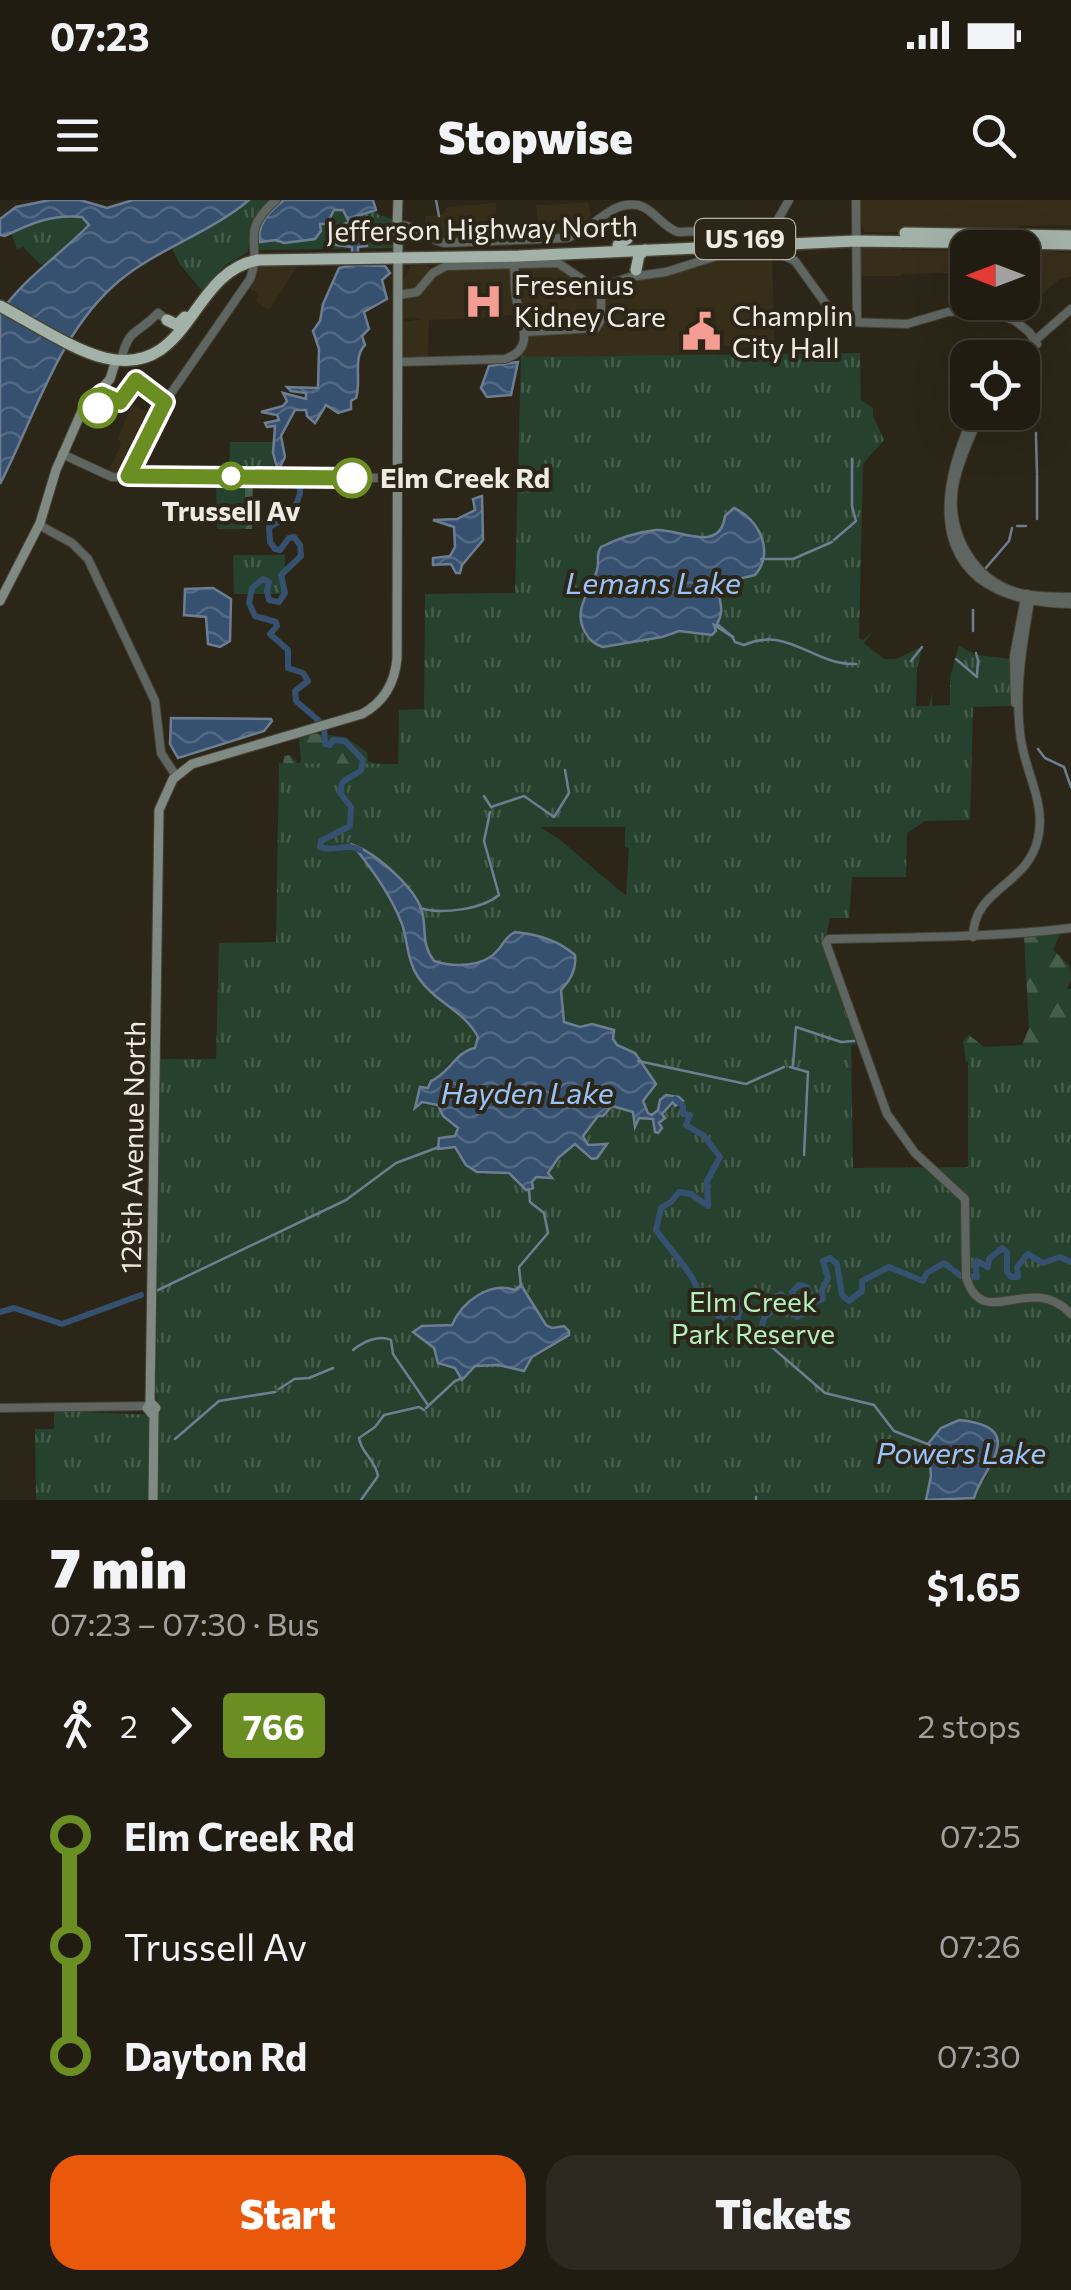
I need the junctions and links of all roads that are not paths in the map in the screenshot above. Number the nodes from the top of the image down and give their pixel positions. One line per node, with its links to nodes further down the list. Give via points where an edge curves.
1 (276, 200): 13 (street, via 255,224)
2 (398, 200): 5 (main road)
3 (787, 200): 5 (street, via 781,219 768,226 678,232 627,204 570,237 445,243)
4 (857, 200): 8 (street)
5 (398, 225): 12 (main road)
6 (630, 230): 9 (highway)
7 (1071, 236): 8 (highway, Jefferson Highway North / US 169)
8 (857, 238): 9 (highway, Jefferson Highway North / US 169); 10 (highway, Jefferson Highway North / US 169); 11 (highway, Jefferson Highway North / US 169); 24 (street)
9 (618, 244): 12 (highway, Jefferson Highway North / US 169)
10 (1071, 244)
11 (645, 250): 14 (highway, Jefferson Highway North / US 169); 16 (highway)
12 (399, 254): 13 (highway, Jefferson Highway North / US 169); 14 (highway, Jefferson Highway North / US 169); 17 (main road); 19 (main road)
13 (251, 257): 21 (highway, via 220,272); 25 (highway, via 220,278); 33 (street, via 250,279 165,402)
14 (434, 258): 17 (highway, via 408,261)
15 (514, 264): 18 (street, via 563,265); 19 (street, via 446,266 417,292); 26 (street)
16 (636, 270)
17 (400, 274): 19 (main road)
18 (601, 287): 24 (street, via 717,256 779,254 798,264 834,314); 26 (street, via 596,328)
19 (399, 296): 30 (main road)
20 (1, 307): 29 (highway, via 95,355)
21 (201, 308): 23 (highway, via 179,324); 25 (highway); 29 (highway, via 165,339)
22 (1071, 312): 28 (street)
23 (160, 319): 29 (street, via 126,333)
24 (859, 322): 27 (street, via 906,324 970,309 1012,320)
25 (184, 329): 29 (highway, via 154,353)
26 (524, 332): 30 (street, via 522,348 508,358)
27 (1035, 340)
28 (1038, 340)
29 (119, 357): 32 (main road, via 114,382 84,413)
30 (398, 362): 34 (main road)
31 (972, 430): 36 (street, via 954,486 957,534 984,574)
32 (62, 454): 33 (street, via 109,476); 35 (main road)
33 (128, 476): 34 (street)
34 (400, 478): 39 (main road, via 397,664 380,700 362,714 202,760)
35 (40, 526): 37 (main road); 39 (street, via 78,547 97,576 155,701 160,753)
36 (1027, 599): 38 (street); 41 (street, via 1013,670 1019,746 1038,814 1036,838 1027,863 978,916)
37 (0, 600)
38 (1071, 601)
39 (176, 776): 44 (main road, 129th Avenue North, via 159,810)
40 (1071, 928): 41 (street)
41 (975, 937): 42 (street, via 826,943 891,1120 964,1199 966,1277 974,1293 988,1302 1039,1296)
42 (1071, 1314)
43 (0, 1408): 44 (street)
44 (150, 1408): 45 (main road, 129th Avenue North)
45 (153, 1500)

